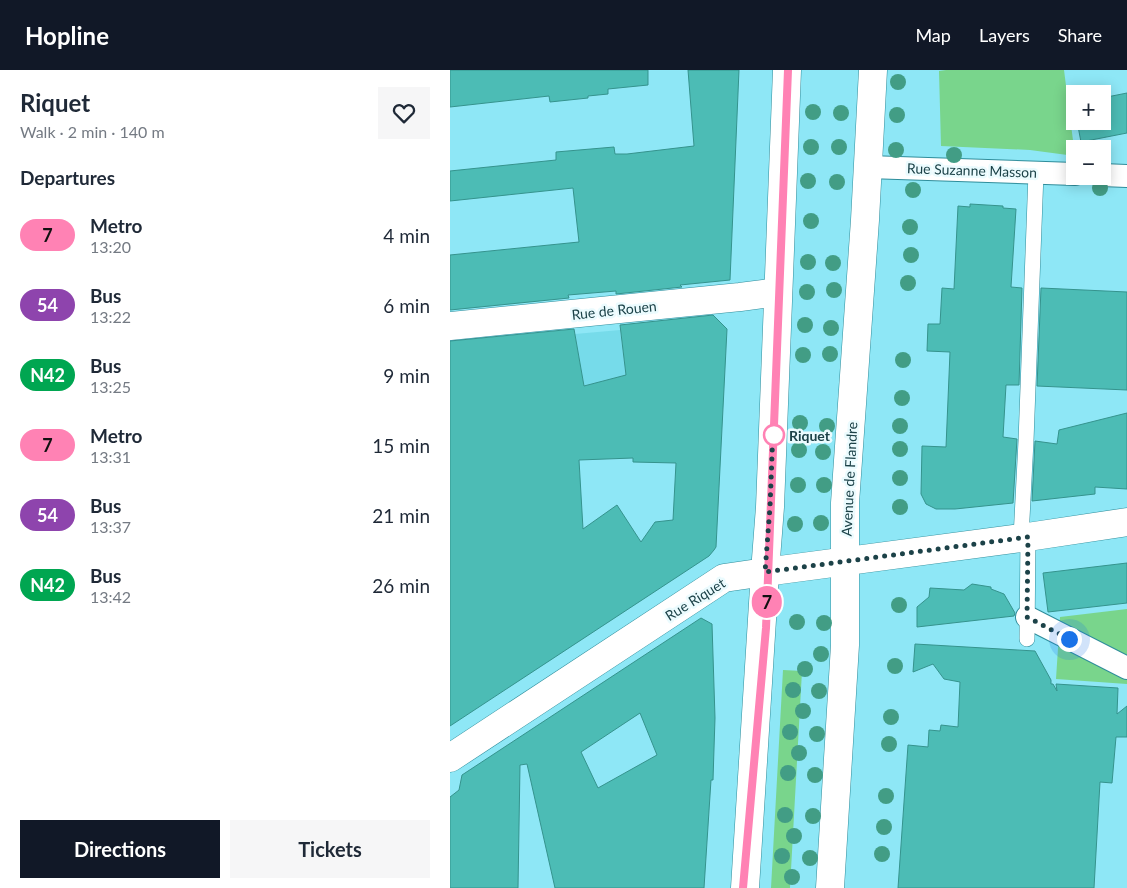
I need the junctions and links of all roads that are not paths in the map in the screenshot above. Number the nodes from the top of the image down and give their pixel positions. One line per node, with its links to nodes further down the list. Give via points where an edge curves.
1 (787, 70): 8 (main road)
2 (873, 70): 3 (main road, Avenue de Flandre)
3 (868, 167): 4 (street, Rue Suzanne Masson); 12 (main road, Avenue de Flandre, via 845,503)
4 (1036, 173): 5 (street, Rue Suzanne Masson); 11 (lane)
5 (1066, 174)
6 (1111, 175): 7 (street)
7 (1127, 176)
8 (778, 292): 9 (main road, Rue de Rouen); 13 (main road)
9 (450, 326)
10 (1127, 522): 11 (main road, Rue Riquet)
11 (1025, 537): 12 (main road, Rue Riquet); 14 (lane)
12 (846, 561): 13 (main road, Rue Riquet); 19 (main road, Avenue de Flandre, via 846,645)
13 (765, 572): 17 (main road, Rue Riquet, via 724,578); 18 (main road)
14 (1027, 617): 15 (lane); 16 (street)
15 (1027, 639)
16 (1127, 668)
17 (450, 758)
18 (745, 888)
19 (830, 888)

